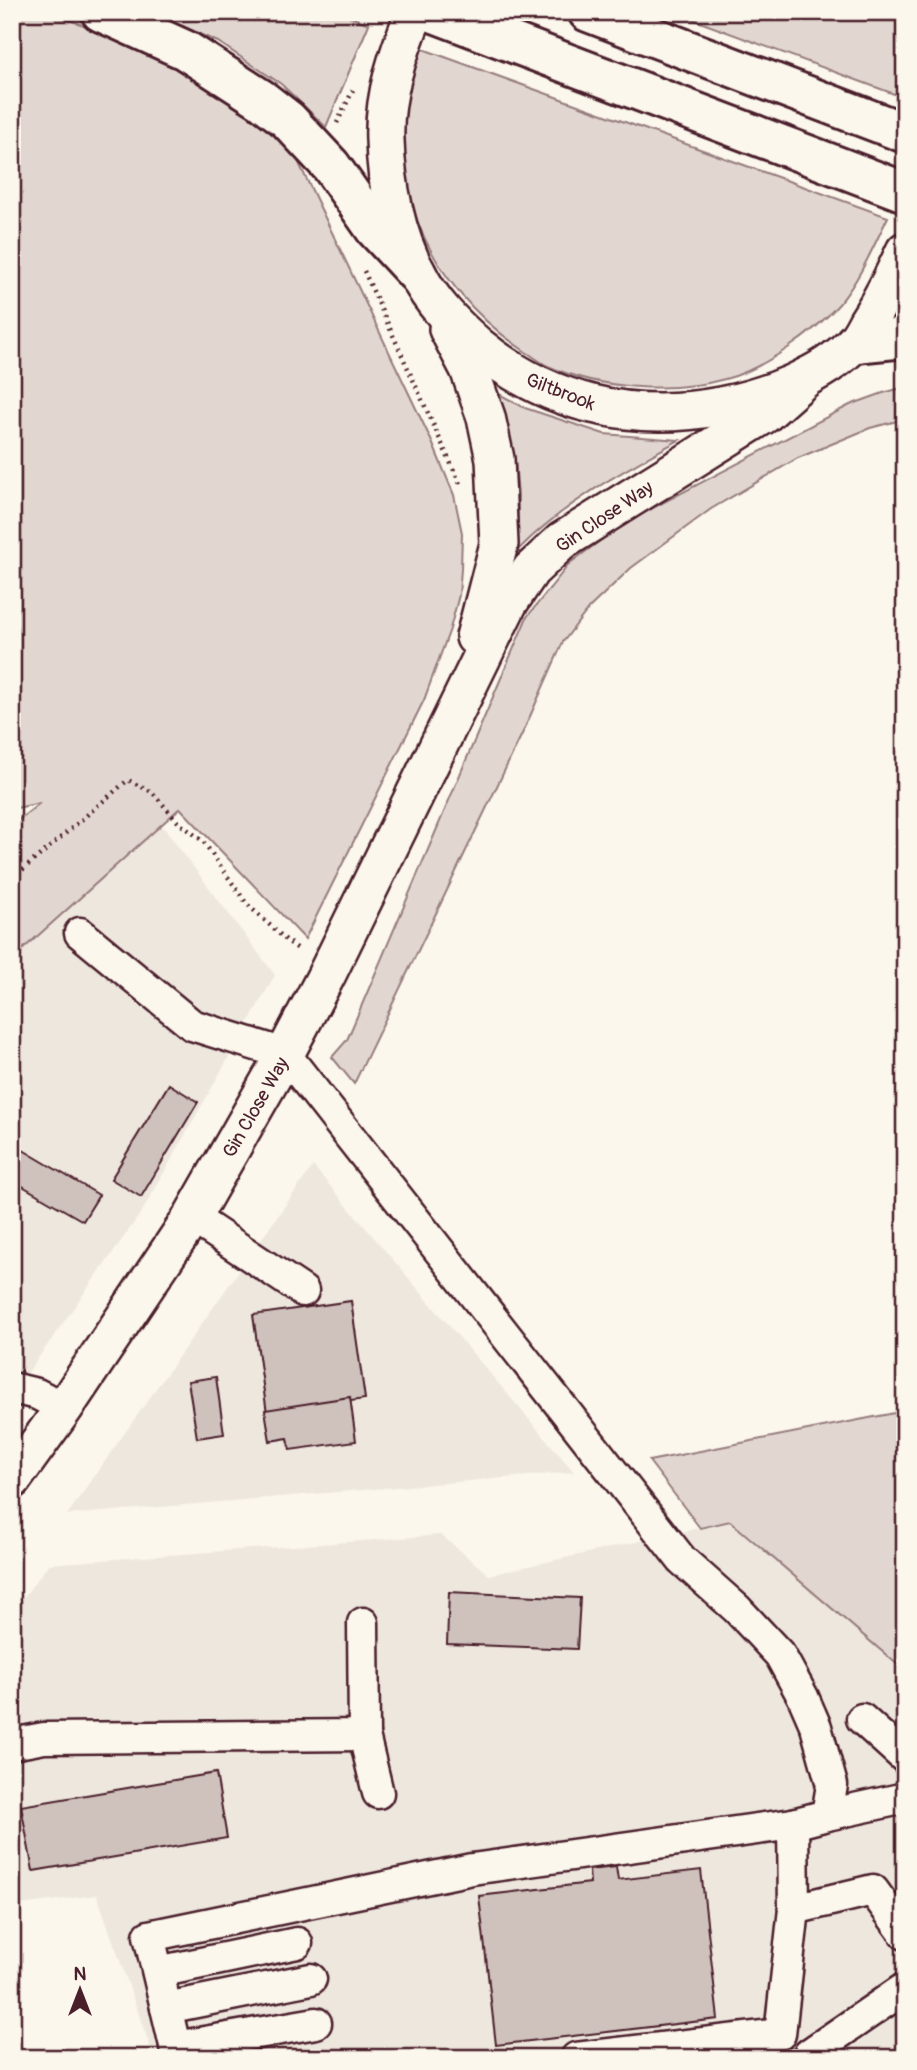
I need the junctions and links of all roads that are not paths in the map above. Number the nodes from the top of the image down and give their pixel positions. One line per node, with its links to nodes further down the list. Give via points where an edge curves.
1 (101, 12): 8 (highway, via 185,50 288,120 331,166 375,229)
2 (415, 12): 8 (main road, Giltbrook, via 388,95 384,139 397,221)
3 (432, 12): 6 (highway)
4 (587, 12): 5 (highway)
5 (905, 133)
6 (905, 192)
7 (905, 251): 10 (main road, Giltbrook)
8 (425, 287): 11 (main road, Giltbrook, via 460,330 494,359 527,381 603,407 650,413 693,411 737,402); 12 (main road, Gin Close Way, via 469,369 495,459 499,544)
9 (905, 338): 10 (highway)
10 (855, 343): 11 (main road, Giltbrook)
11 (808, 376): 12 (main road, Gin Close Way, via 765,414 562,541 531,570 508,604)
12 (457, 709): 14 (main road, Gin Close Way)
13 (80, 933): 14 (lane, via 192,1025)
14 (285, 1054): 15 (main road, Gin Close Way); 27 (lane, via 682,1560 780,1655 816,1727 832,1785)
15 (192, 1217): 16 (lane); 18 (main road, Gin Close Way)
16 (303, 1291)
17 (12, 1388): 18 (lane)
18 (64, 1408): 19 (main road, Gin Close Way)
19 (12, 1480)
20 (363, 1623): 22 (lane)
21 (862, 1719): 24 (lane)
22 (364, 1735): 23 (lane, via 44,1738); 25 (lane)
23 (12, 1744)
24 (905, 1758)
25 (379, 1793)
26 (905, 1798): 27 (lane)
27 (827, 1815): 28 (lane)
28 (793, 1824): 29 (lane); 32 (lane, via 472,1869 149,1936)
29 (794, 1909): 30 (lane, via 873,1890); 37 (lane)
30 (905, 1934)
31 (297, 1943): 32 (lane)
32 (158, 1972): 35 (lane)
33 (312, 1979): 35 (lane)
34 (905, 1988): 39 (lane)
35 (166, 2008): 38 (lane)
36 (316, 2023): 38 (lane)
37 (780, 2034): 39 (lane); 40 (lane)
38 (177, 2052)
39 (811, 2056)
40 (576, 2058)

